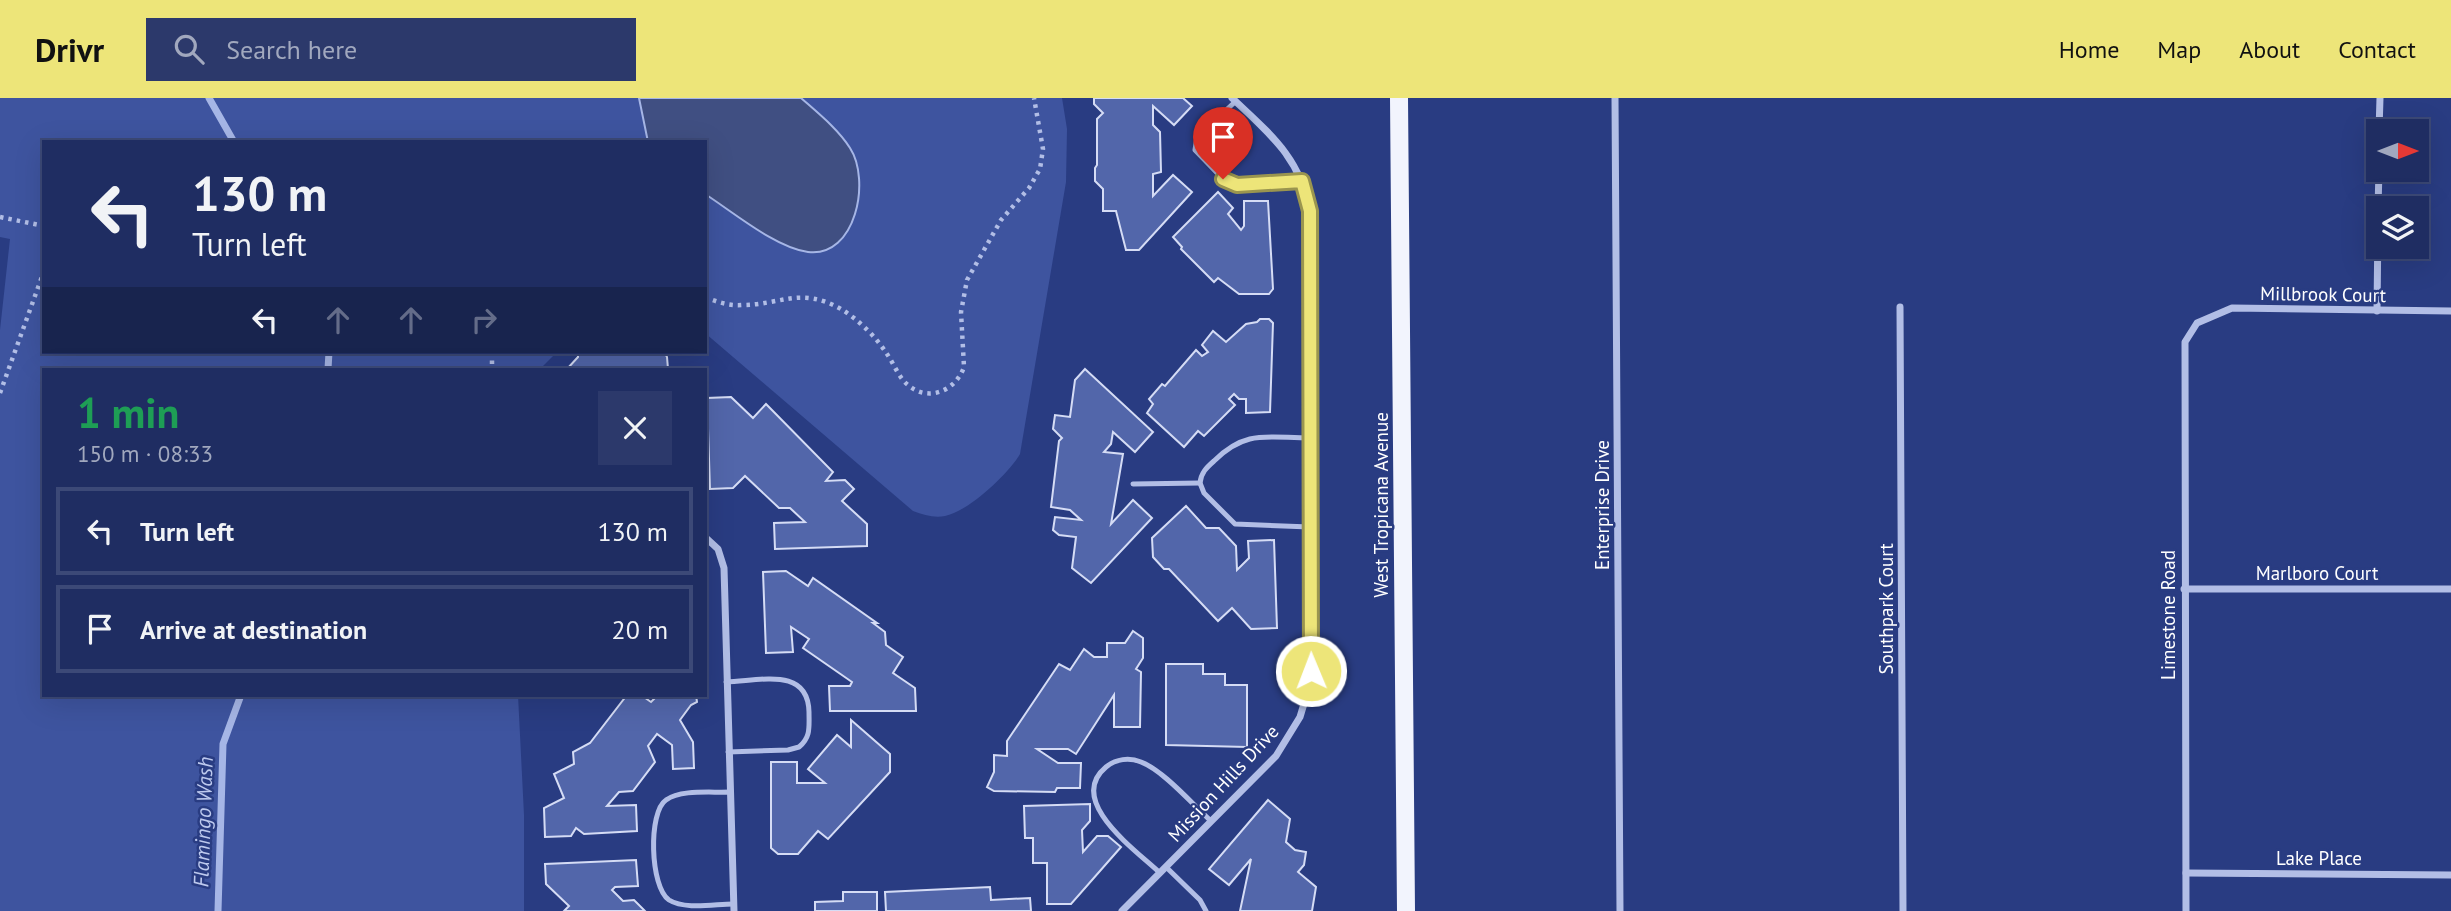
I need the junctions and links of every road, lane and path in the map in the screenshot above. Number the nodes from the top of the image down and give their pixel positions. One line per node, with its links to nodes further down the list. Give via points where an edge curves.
1 (1034, 98): 12 (path, via 1043,149 1040,169 973,267 961,312 964,367 948,389 929,394 910,387 871,334 832,304 784,297 740,306)
2 (1399, 98): 35 (main road, West Tropicana Avenue)
3 (1615, 98): 36 (street, Enterprise Drive)
4 (2380, 98): 6 (street)
5 (1234, 100): 7 (street, Mission Hills Drive, via 1285,150); 7 (lane, via 1198,136 1195,150 1232,184)
6 (2379, 119)
7 (1302, 181): 18 (street, Mission Hills Drive, via 1311,227)
8 (0, 216): 9 (path)
9 (42, 226)
10 (2378, 259): 14 (street)
11 (42, 277): 17 (path)
12 (707, 298)
13 (1900, 307): 37 (street, Southpark Court)
14 (2377, 311): 15 (street, Millbrook Court); 16 (street, Millbrook Court, via 2232,309)
15 (2451, 311)
16 (2197, 323): 23 (street, Limestone Road, via 2185,342)
17 (0, 393)
18 (1311, 438): 19 (lane, via 1238,440 1205,469); 21 (street, Mission Hills Drive)
19 (1200, 483): 20 (lane); 21 (lane, via 1203,493 1236,524)
20 (1133, 484)
21 (1310, 527): 28 (street, Mission Hills Drive, via 1311,671 1306,702 1276,756)
22 (707, 539): 25 (street, via 718,549 724,568)
23 (2183, 589): 24 (street, Marlboro Court); 30 (street, Limestone Road)
24 (2451, 589)
25 (726, 682): 26 (street); 26 (lane, via 791,681 804,688 809,701 810,731 799,747)
26 (729, 752): 27 (street)
27 (730, 792): 32 (street); 32 (lane, via 670,797 654,820 656,879 664,895 678,903)
28 (1211, 821): 29 (street, Mission Hills Drive); 29 (lane, via 1145,763 1126,759 1101,772 1093,792 1099,812)
29 (1163, 870): 33 (street, Mission Hills Drive); 34 (lane, via 1200,900)
30 (2186, 873): 31 (street, Lake Place); 38 (street, Limestone Road)
31 (2451, 875)
32 (733, 907)
33 (1122, 911)
34 (1206, 911)
35 (1406, 911)
36 (1620, 911)
37 (1903, 911)
38 (2186, 911)

